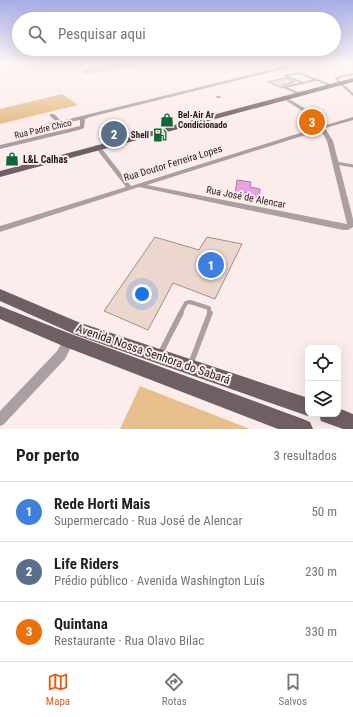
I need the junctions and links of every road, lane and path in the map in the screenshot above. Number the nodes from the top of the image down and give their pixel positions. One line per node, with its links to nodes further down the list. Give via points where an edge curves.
1 (221, 83): 10 (street, Rua Padre Chico)
2 (303, 83): 6 (lane, via 284,87)
3 (331, 83): 5 (lane)
4 (339, 83): 5 (main road)
5 (336, 84): 6 (main road); 7 (street)
6 (299, 94): 8 (main road)
7 (353, 95)
8 (285, 97): 14 (street, via 309,113); 16 (main road)
9 (52, 115): 12 (street)
10 (83, 118): 12 (street); 15 (street, Rua Padre Chico, via 83,125 78,129)
11 (353, 118): 14 (street, Rua Doutor Ferreira Lopes)
12 (60, 123): 13 (street)
13 (44, 126)
14 (322, 127): 17 (street, via 330,141); 21 (street, Rua Doutor Ferreira Lopes)
15 (0, 147)
16 (98, 147): 19 (main road); 20 (main road); 22 (street)
17 (336, 164): 18 (lane); 21 (street, Rua José de Alencar, via 352,225 343,226)
18 (353, 166)
19 (0, 170)
20 (0, 174)
21 (137, 185): 22 (street, Rua Doutor Ferreira Lopes)
22 (129, 188): 23 (street, Rua Doutor Ferreira Lopes)
23 (0, 229)
24 (0, 295): 26 (main road, Avenida Nossa Senhora do Sabará)
25 (0, 312): 26 (main road, Avenida Nossa Senhora do Sabará)
26 (72, 335): 27 (main road, Avenida Nossa Senhora do Sabará); 31 (street, via 61,355); 33 (main road, Avenida Nossa Senhora do Sabará)
27 (159, 356): 28 (main road, Avenida Nossa Senhora do Sabará); 28 (lane, via 186,303 209,308 210,312)
28 (190, 366): 29 (main road, Avenida Nossa Senhora do Sabará)
29 (305, 406)
30 (336, 417): 32 (main road)
31 (0, 420)
32 (353, 423)
33 (303, 429)

